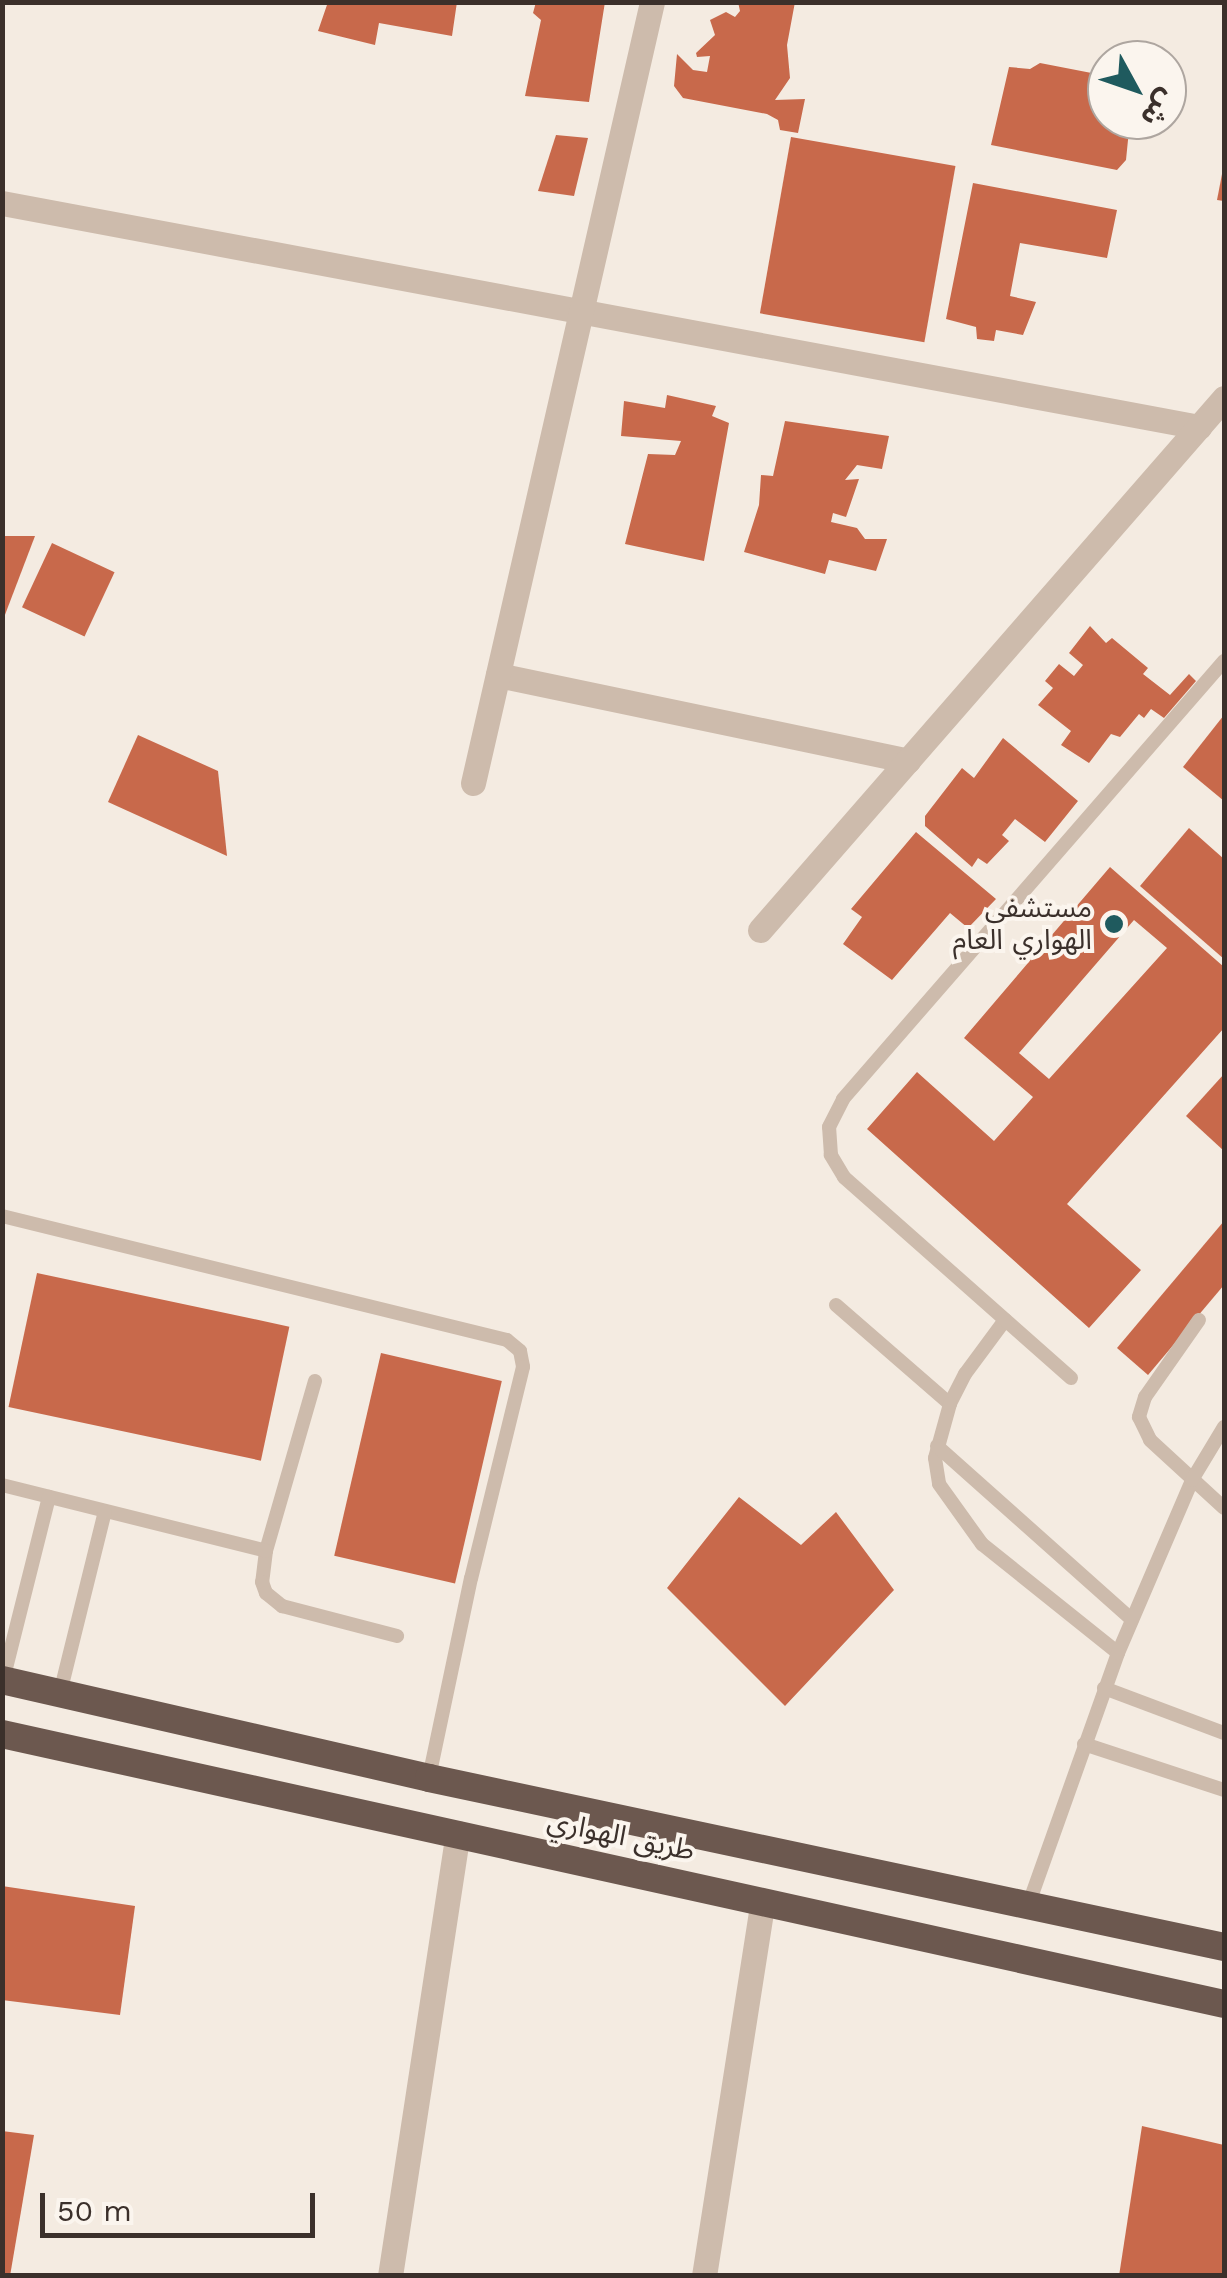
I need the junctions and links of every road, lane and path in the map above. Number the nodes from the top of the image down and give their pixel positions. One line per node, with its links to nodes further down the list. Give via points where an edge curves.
1 (652, 2): 3 (street)
2 (2, 204): 3 (street)
3 (581, 312): 5 (street); 7 (street)
4 (1224, 398): 5 (street)
5 (1200, 427): 8 (street)
6 (1224, 661): 13 (lane, via 834,1112 828,1142 844,1177)
7 (498, 675): 8 (street); 9 (street)
8 (908, 761): 10 (street)
9 (473, 783)
10 (760, 930)
11 (2, 1216): 35 (lane, via 507,1340 520,1351 523,1367)
12 (836, 1305): 17 (lane)
13 (1005, 1320): 15 (lane); 17 (lane)
14 (1200, 1320): 20 (lane, via 1145,1397 1139,1417 1144,1433)
15 (1071, 1378)
16 (315, 1382): 25 (lane)
17 (950, 1404): 19 (lane)
18 (1224, 1427): 20 (lane)
19 (937, 1446): 26 (lane); 28 (lane, via 939,1484 964,1522 1004,1563)
20 (1192, 1480): 23 (lane); 26 (lane)
21 (2, 1485): 22 (lane)
22 (48, 1497): 24 (lane); 29 (lane)
23 (1224, 1508)
24 (105, 1511): 25 (lane); 31 (lane)
25 (266, 1551): 27 (lane, via 262,1582 274,1601)
26 (1132, 1620): 28 (lane)
27 (396, 1636)
28 (1118, 1653): 30 (lane)
29 (3, 1680): 31 (highway, طريق الهواري)
30 (1104, 1688): 32 (lane); 34 (lane)
31 (60, 1694): 35 (highway, طريق الهواري)
32 (1224, 1732)
33 (2, 1734): 37 (highway, طريق الهواري)
34 (1084, 1744): 36 (lane); 39 (lane)
35 (430, 1778): 39 (highway, طريق الهواري)
36 (1224, 1790)
37 (458, 1833): 38 (highway, طريق الهواري); 42 (street)
38 (762, 1901): 41 (highway, طريق الهواري); 43 (street)
39 (1029, 1903): 40 (highway, طريق الهواري)
40 (1224, 1947)
41 (1224, 2004)
42 (390, 2276)
43 (704, 2276)

